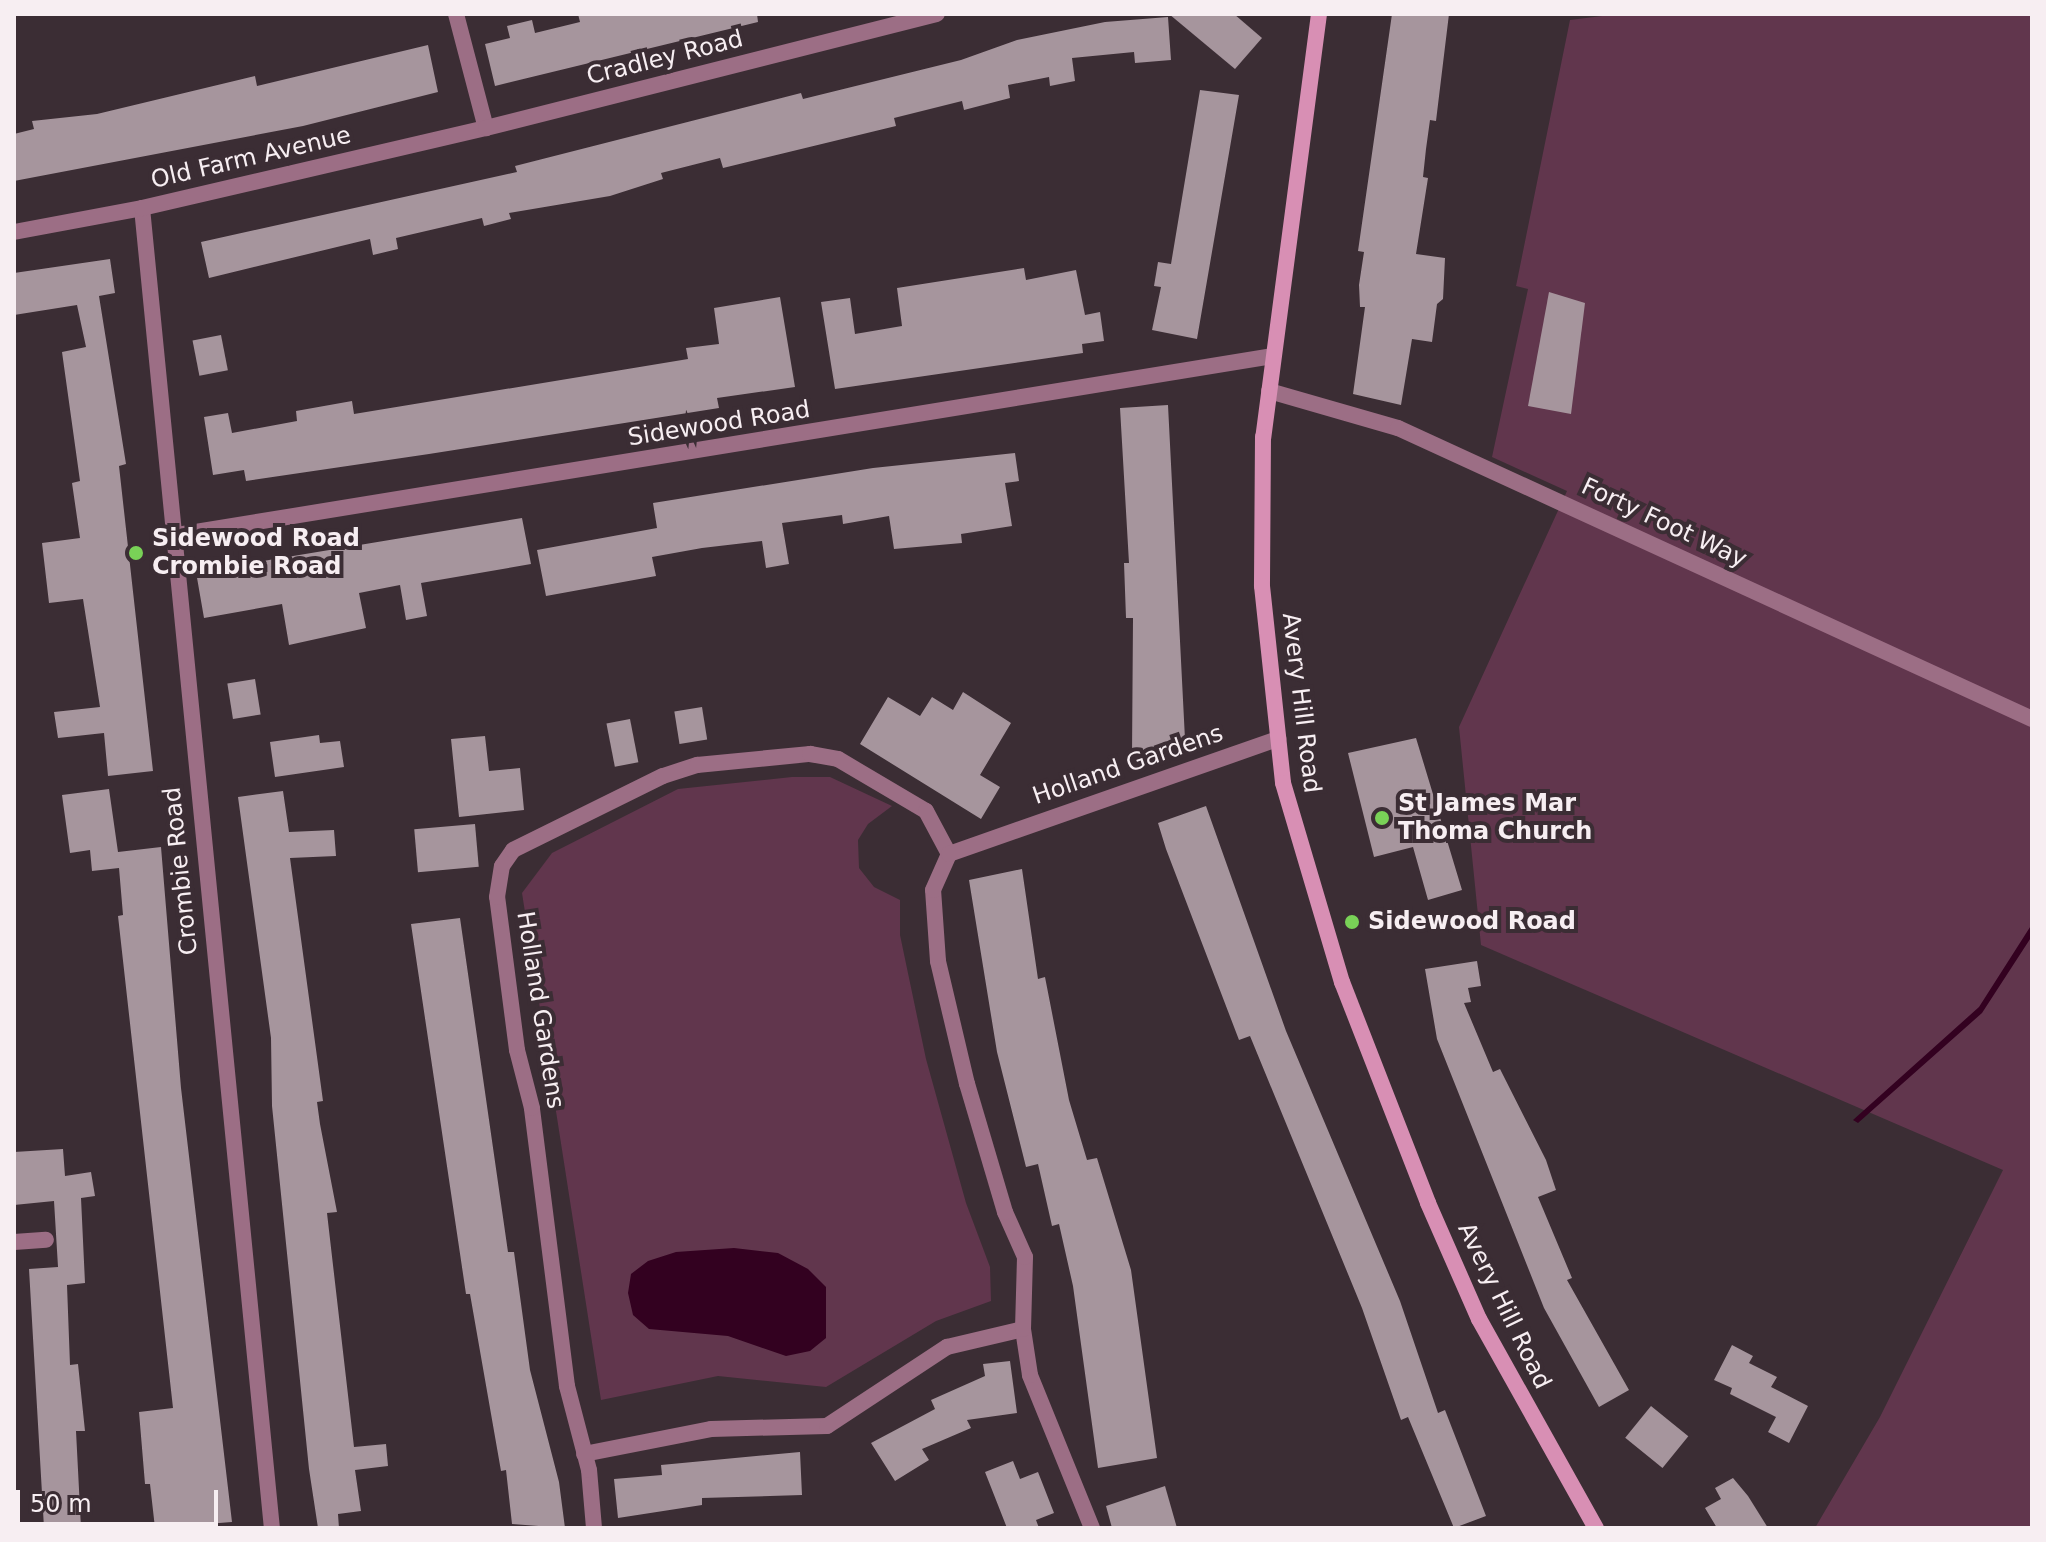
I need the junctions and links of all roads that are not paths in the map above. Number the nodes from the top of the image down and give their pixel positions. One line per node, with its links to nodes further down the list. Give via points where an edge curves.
1 (456, 14): 4 (street)
2 (937, 14): 4 (street, Cradley Road)
3 (1319, 14): 7 (street, Avery Hill Road)
4 (492, 126): 5 (street, Old Farm Avenue)
5 (142, 208): 6 (street, Old Farm Avenue); 9 (street, Crombie Road)
6 (14, 232)
7 (1273, 356): 8 (street, Avery Hill Road); 9 (street, Sidewood Road)
8 (1269, 391): 10 (street, Forty Foot Way, via 1398,428); 11 (street, Avery Hill Road, via 1263,437 1262,575)
9 (171, 536): 17 (street, Crombie Road)
10 (2032, 719)
11 (1278, 739): 12 (street, Holland Gardens); 20 (street, Avery Hill Road, via 1283,783 1342,982 1428,1203 1479,1319)
12 (949, 854): 15 (street, via 933,890 938,961 967,1084 1005,1212 1025,1257); 16 (street, Holland Gardens, via 926,811 838,759 810,754 697,765 663,776 513,850 502,866 497,897 517,1050 532,1108 567,1386)
13 (46, 1240): 14 (street)
14 (14, 1242)
15 (1023, 1329): 16 (street, via 947,1347 827,1426 711,1429); 19 (street, via 1030,1375)
16 (584, 1454): 18 (street, Holland Gardens)
17 (272, 1528)
18 (594, 1528)
19 (1092, 1528)
20 (1596, 1528)

